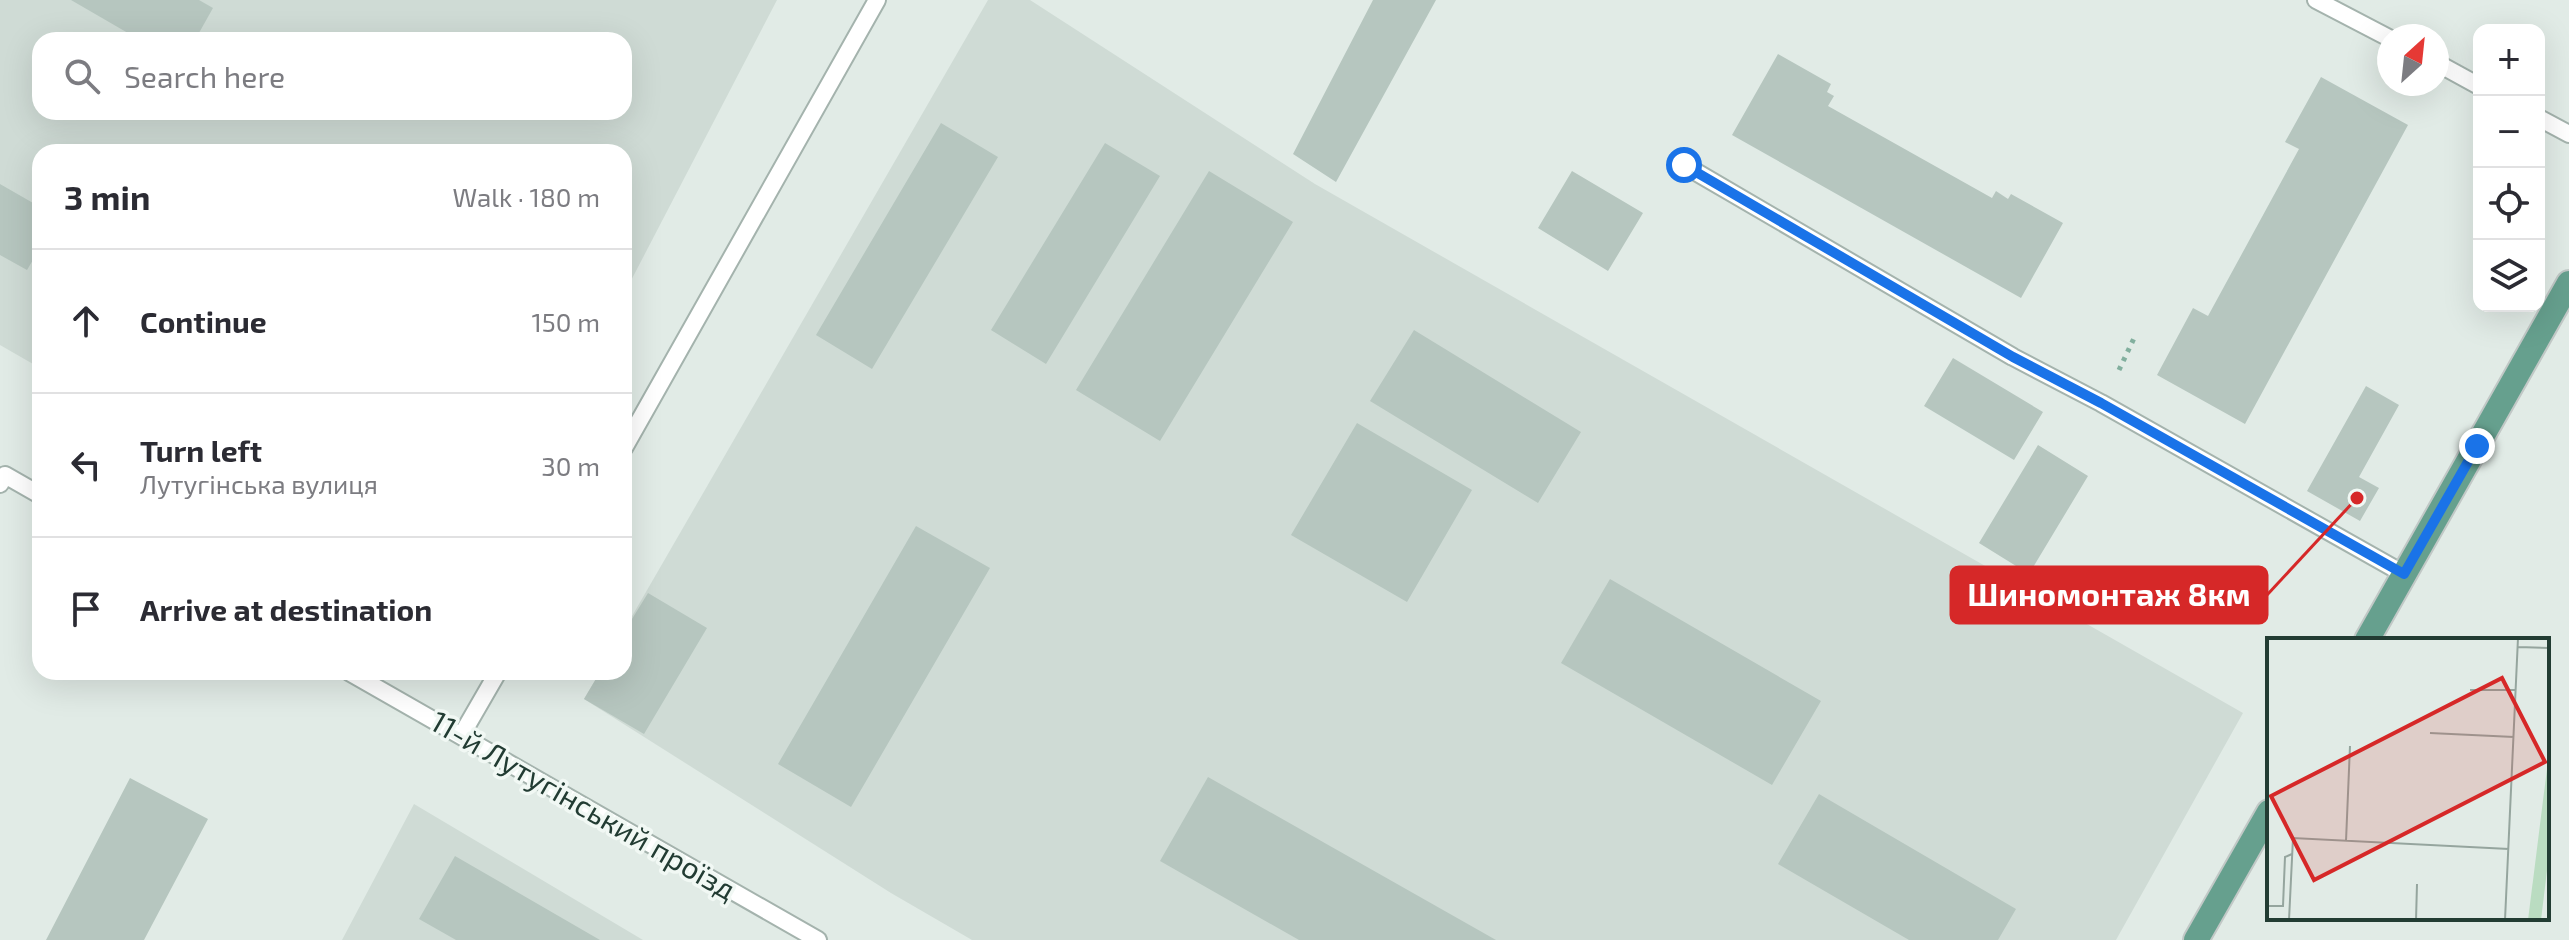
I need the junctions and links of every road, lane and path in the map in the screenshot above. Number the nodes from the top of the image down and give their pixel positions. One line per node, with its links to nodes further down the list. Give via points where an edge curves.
1 (877, 0): 12 (lane)
2 (2316, 0): 3 (lane)
3 (2377, 32)
4 (2449, 70): 5 (lane)
5 (2473, 83)
6 (2545, 121): 7 (lane)
7 (2569, 134)
8 (1684, 165): 15 (lane, via 2013,357)
9 (2569, 283): 15 (main road)
10 (2136, 334): 11 (path)
11 (2119, 370)
12 (632, 434)
13 (0, 484): 14 (lane, via 5,475)
14 (32, 490)
15 (2404, 574): 16 (main road)
16 (2368, 638)
17 (363, 680): 19 (lane, 11-й Лутугінський проїзд)
18 (493, 680): 19 (lane)
19 (461, 736): 21 (lane, 11-й Лутугінський проїзд)
20 (2267, 816): 22 (main road)
21 (818, 940)
22 (2196, 940)

